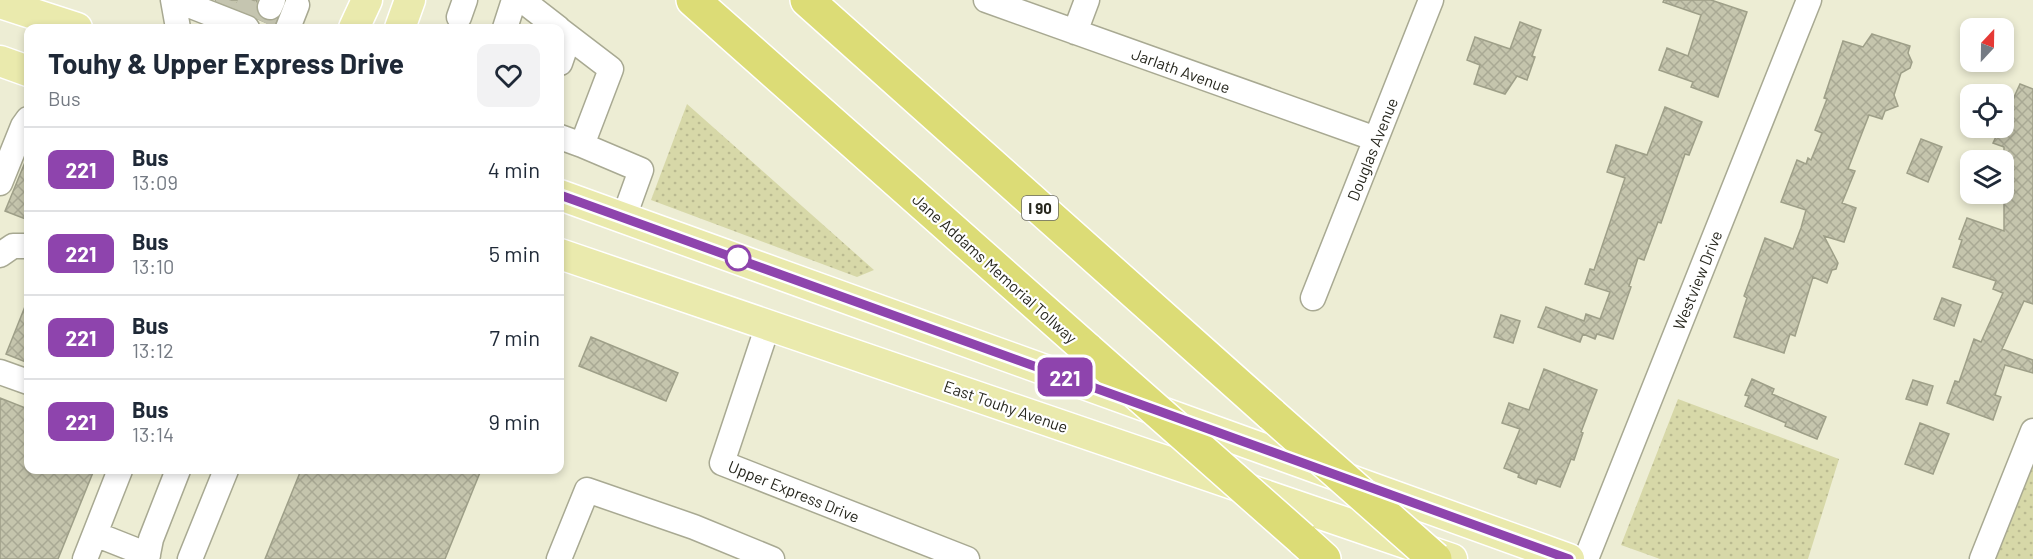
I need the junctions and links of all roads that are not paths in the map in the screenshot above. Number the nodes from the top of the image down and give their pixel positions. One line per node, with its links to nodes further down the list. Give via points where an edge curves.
1 (367, 0): 15 (main road)
2 (514, 0): 16 (street)
3 (522, 0): 17 (street)
4 (693, 0): 41 (highway, Jane Addams Memorial Tollway, bridge)
5 (807, 0): 49 (highway, I 90, bridge)
6 (986, 0): 18 (street, Jarlath Avenue)
7 (1087, 0): 18 (street)
8 (1431, 0): 24 (street, Douglas Avenue)
9 (1809, 0): 52 (street, Westview Drive)
10 (0, 3): 12 (main road)
11 (237, 9): 13 (street); 14 (street)
12 (59, 17)
13 (190, 24)
14 (277, 24)
15 (356, 24)
16 (506, 24)
17 (552, 24)
18 (1075, 32): 24 (street, Jarlath Avenue)
19 (564, 34): 25 (street, via 611,69)
20 (0, 61): 21 (main road)
21 (24, 70)
22 (24, 125): 26 (street)
23 (564, 138): 25 (street)
24 (1376, 139): 32 (street, Douglas Avenue)
25 (582, 145): 28 (street, via 641,170)
26 (0, 183)
27 (564, 196): 28 (main road)
28 (624, 217): 51 (main road)
29 (24, 246): 30 (street, via 13,246)
30 (0, 255)
31 (564, 255): 33 (main road, East Touhy Avenue)
32 (1313, 298)
33 (768, 325): 48 (street, Upper Express Drive, via 722,463); 50 (main road, East Touhy Avenue)
34 (0, 372): 35 (street)
35 (24, 381)
36 (2033, 431): 53 (street)
37 (118, 474): 40 (street)
38 (176, 474): 43 (street)
39 (224, 474): 45 (street)
40 (95, 534): 43 (street); 44 (street)
41 (1313, 549)
42 (742, 554): 46 (street, via 694,527 587,490); 47 (street)
43 (147, 557)
44 (85, 559)
45 (190, 559)
46 (559, 559)
47 (772, 559)
48 (967, 559)
49 (1435, 559)
50 (1452, 559)
51 (1569, 559)
52 (1586, 559)
53 (1982, 559)

